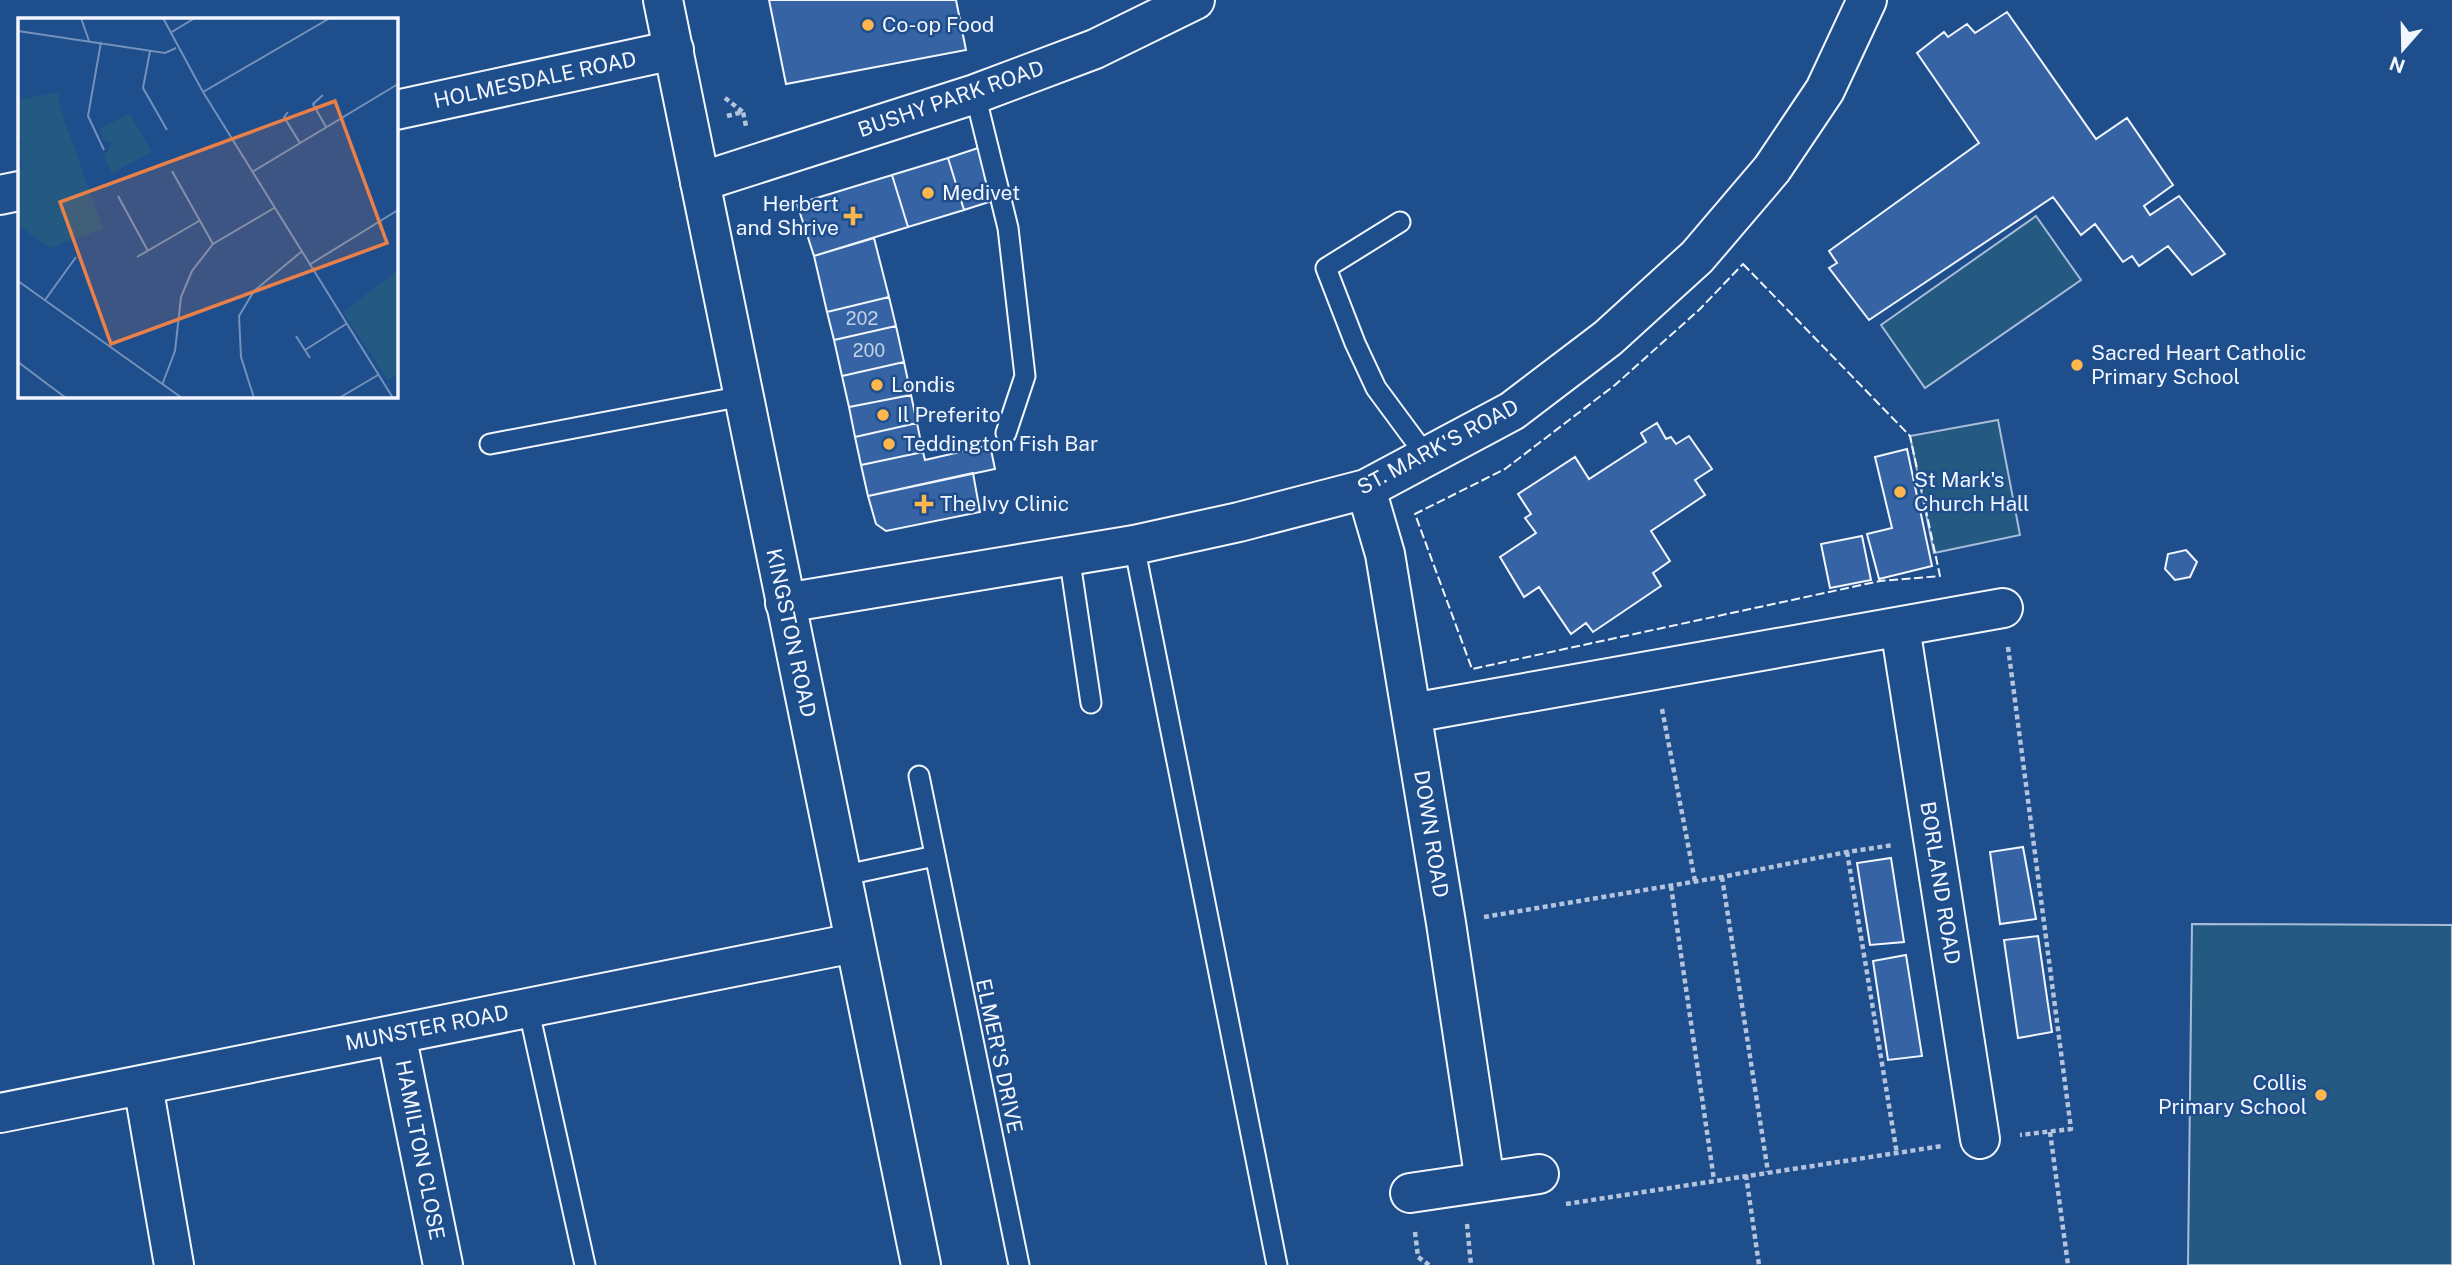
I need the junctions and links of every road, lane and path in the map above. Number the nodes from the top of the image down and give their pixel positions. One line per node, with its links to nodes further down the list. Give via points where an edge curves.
1 (663, 0): 4 (street, KINGSTON ROAD)
2 (1195, 0): 5 (street, BUSHY PARK ROAD, via 1095,49)
3 (1867, 0): 14 (street, ST. MARK'S ROAD, via 1825,90 1772,169 1697,257 1608,338 1512,411)
4 (674, 50): 6 (street, HOLMESDALE ROAD); 7 (street, KINGSTON ROAD)
5 (975, 94): 7 (street, BUSHY PARK ROAD); 12 (lane, via 1008,228 1025,376)
6 (397, 110)
7 (700, 182): 11 (street, KINGSTON ROAD)
8 (18, 191): 9 (street)
9 (0, 195)
10 (1400, 222): 14 (lane, via 1326,268 1376,388)
11 (743, 396): 13 (lane); 18 (street, KINGSTON ROAD)
12 (1006, 433)
13 (490, 444)
14 (1427, 457): 15 (street, ST. MARK'S ROAD)
15 (1366, 489): 16 (street, ST. MARK'S ROAD); 23 (street, DOWN ROAD, via 1385,554)
16 (1134, 545): 17 (street, ST. MARK'S ROAD); 53 (lane)
17 (1069, 555): 18 (street, ST. MARK'S ROAD); 22 (lane)
18 (785, 603): 28 (street, KINGSTON ROAD)
19 (2003, 608): 20 (street); 38 (path, via 2071,1129)
20 (1900, 627): 21 (street); 25 (street, BORLAND ROAD)
21 (1655, 670): 23 (street); 30 (path)
22 (1091, 703)
23 (1412, 713): 32 (street, DOWN ROAD)
24 (919, 776): 27 (lane, ELMER'S DRIVE)
25 (1933, 839): 26 (path); 39 (street, BORLAND ROAD)
26 (1847, 852): 29 (path); 40 (path)
27 (935, 856): 28 (lane); 52 (lane, ELMER'S DRIVE)
28 (841, 876): 33 (street, KINGSTON ROAD)
29 (1722, 877): 30 (path); 41 (path)
30 (1695, 881): 31 (path)
31 (1671, 886): 32 (path); 44 (path)
32 (1446, 923): 45 (street, DOWN ROAD)
33 (854, 943): 34 (street, MUNSTER ROAD); 51 (street, KINGSTON ROAD)
34 (528, 1007): 35 (street, MUNSTER ROAD); 50 (lane)
35 (397, 1034): 36 (street, MUNSTER ROAD); 49 (street, HAMILTON CLOSE)
36 (143, 1085): 37 (street, MUNSTER ROAD); 48 (street)
37 (0, 1113)
38 (2050, 1132): 39 (path); 56 (path)
39 (1980, 1139): 40 (path)
40 (1897, 1154): 41 (path)
41 (1768, 1171): 43 (path)
42 (1539, 1174): 44 (path, via 1544,1208); 45 (street)
43 (1746, 1175): 44 (path); 55 (path)
44 (1714, 1180)
45 (1485, 1182): 46 (street)
46 (1410, 1193)
47 (1466, 1223): 54 (path)
48 (174, 1265)
49 (443, 1265)
50 (585, 1265)
51 (921, 1265)
52 (1019, 1265)
53 (1277, 1265)
54 (1471, 1265)
55 (1759, 1265)
56 (2068, 1265)

